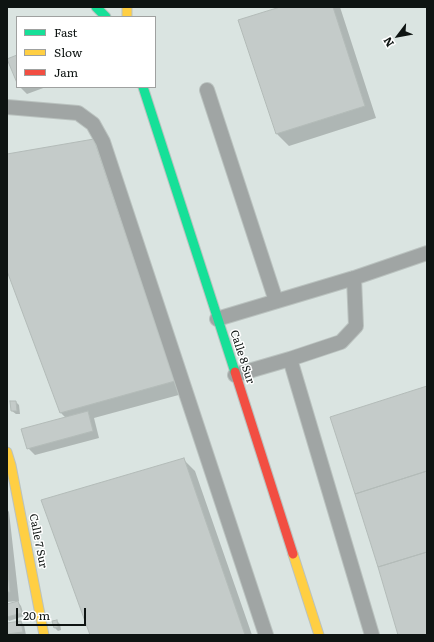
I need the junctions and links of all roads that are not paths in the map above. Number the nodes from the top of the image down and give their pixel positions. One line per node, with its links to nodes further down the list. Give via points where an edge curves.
1 (96, 7): 2 (street)
2 (105, 16)
3 (143, 88): 9 (street, Calle 8 Sur)
4 (207, 90): 8 (lane)
5 (7, 107): 14 (lane, via 78,113 93,124 103,142)
6 (427, 253): 7 (lane)
7 (354, 278): 8 (lane); 10 (lane, via 356,326 341,342)
8 (276, 301): 9 (lane)
9 (217, 319): 11 (street, Calle 8 Sur)
10 (290, 359): 11 (lane); 16 (lane)
11 (235, 375): 15 (street, Calle 8 Sur)
12 (7, 452): 13 (street, Calle 7 Sur)
13 (44, 635)
14 (266, 635)
15 (319, 635)
16 (372, 635)

